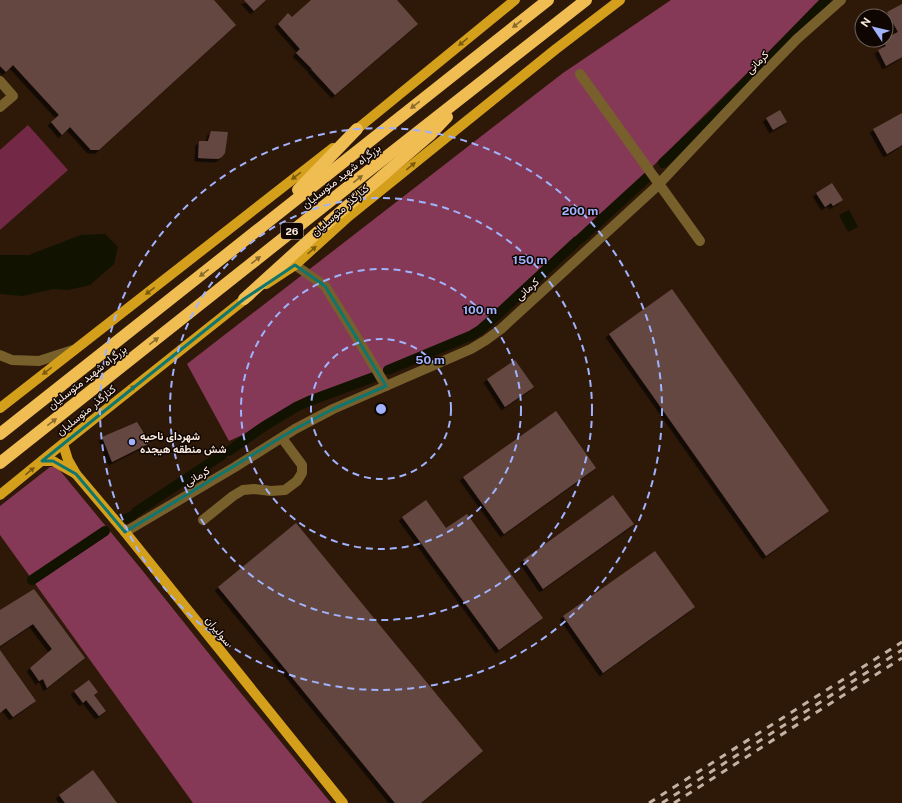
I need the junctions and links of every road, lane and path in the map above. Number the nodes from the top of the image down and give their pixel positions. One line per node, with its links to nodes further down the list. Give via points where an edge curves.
1 (515, 0): 10 (main road, one-way to 10)
2 (548, 0): 12 (highway, بزرگراه شهید متوسلیان / 26, one-way to 12)
3 (586, 0): 8 (highway, بزرگراه شهید متوسلیان / 26)
4 (620, 0): 14 (main road, کنارگذر متوسلیان, one-way to 4, via 349,216)
5 (841, 0): 11 (street, کرمانی, via 797,39)
6 (580, 74): 11 (street)
7 (0, 81): 9 (street, via 13,96)
8 (469, 92): 15 (highway, via 431,134); 24 (highway, بزرگراه شهید متوسلیان / 26, one-way to 8)
9 (0, 107)
10 (357, 129): 12 (highway); 16 (main road, one-way to 16)
11 (659, 183): 13 (street); 18 (street, کرمانی, via 507,324 486,340)
12 (262, 226): 20 (highway, بزرگراه شهید متوسلیان / 26, one-way to 20)
13 (700, 240)
14 (296, 265): 15 (main road, کنارگذر متوسلیان); 18 (street, via 325,286)
15 (244, 299): 22 (main road, کنارگذر متوسلیان, one-way to 15)
16 (73, 350): 17 (street, via 39,361 12,360); 19 (main road, one-way to 19)
17 (0, 354)
18 (386, 386): 21 (street, کرمانی, via 333,409)
19 (0, 408)
20 (0, 434)
21 (282, 438): 27 (street, via 302,465 302,473 297,481 285,490 243,490); 28 (street, کرمانی)
22 (63, 444): 23 (main road, کنارگذر متوسلیان); 25 (main road)
23 (42, 461): 25 (main road, via 53,461); 26 (main road, کنارگذر متوسلیان, one-way to 23)
24 (0, 463)
25 (76, 474): 28 (main road, سولیران)
26 (0, 495)
27 (203, 520)
28 (125, 532): 29 (main road, سولیران)
29 (343, 803)

